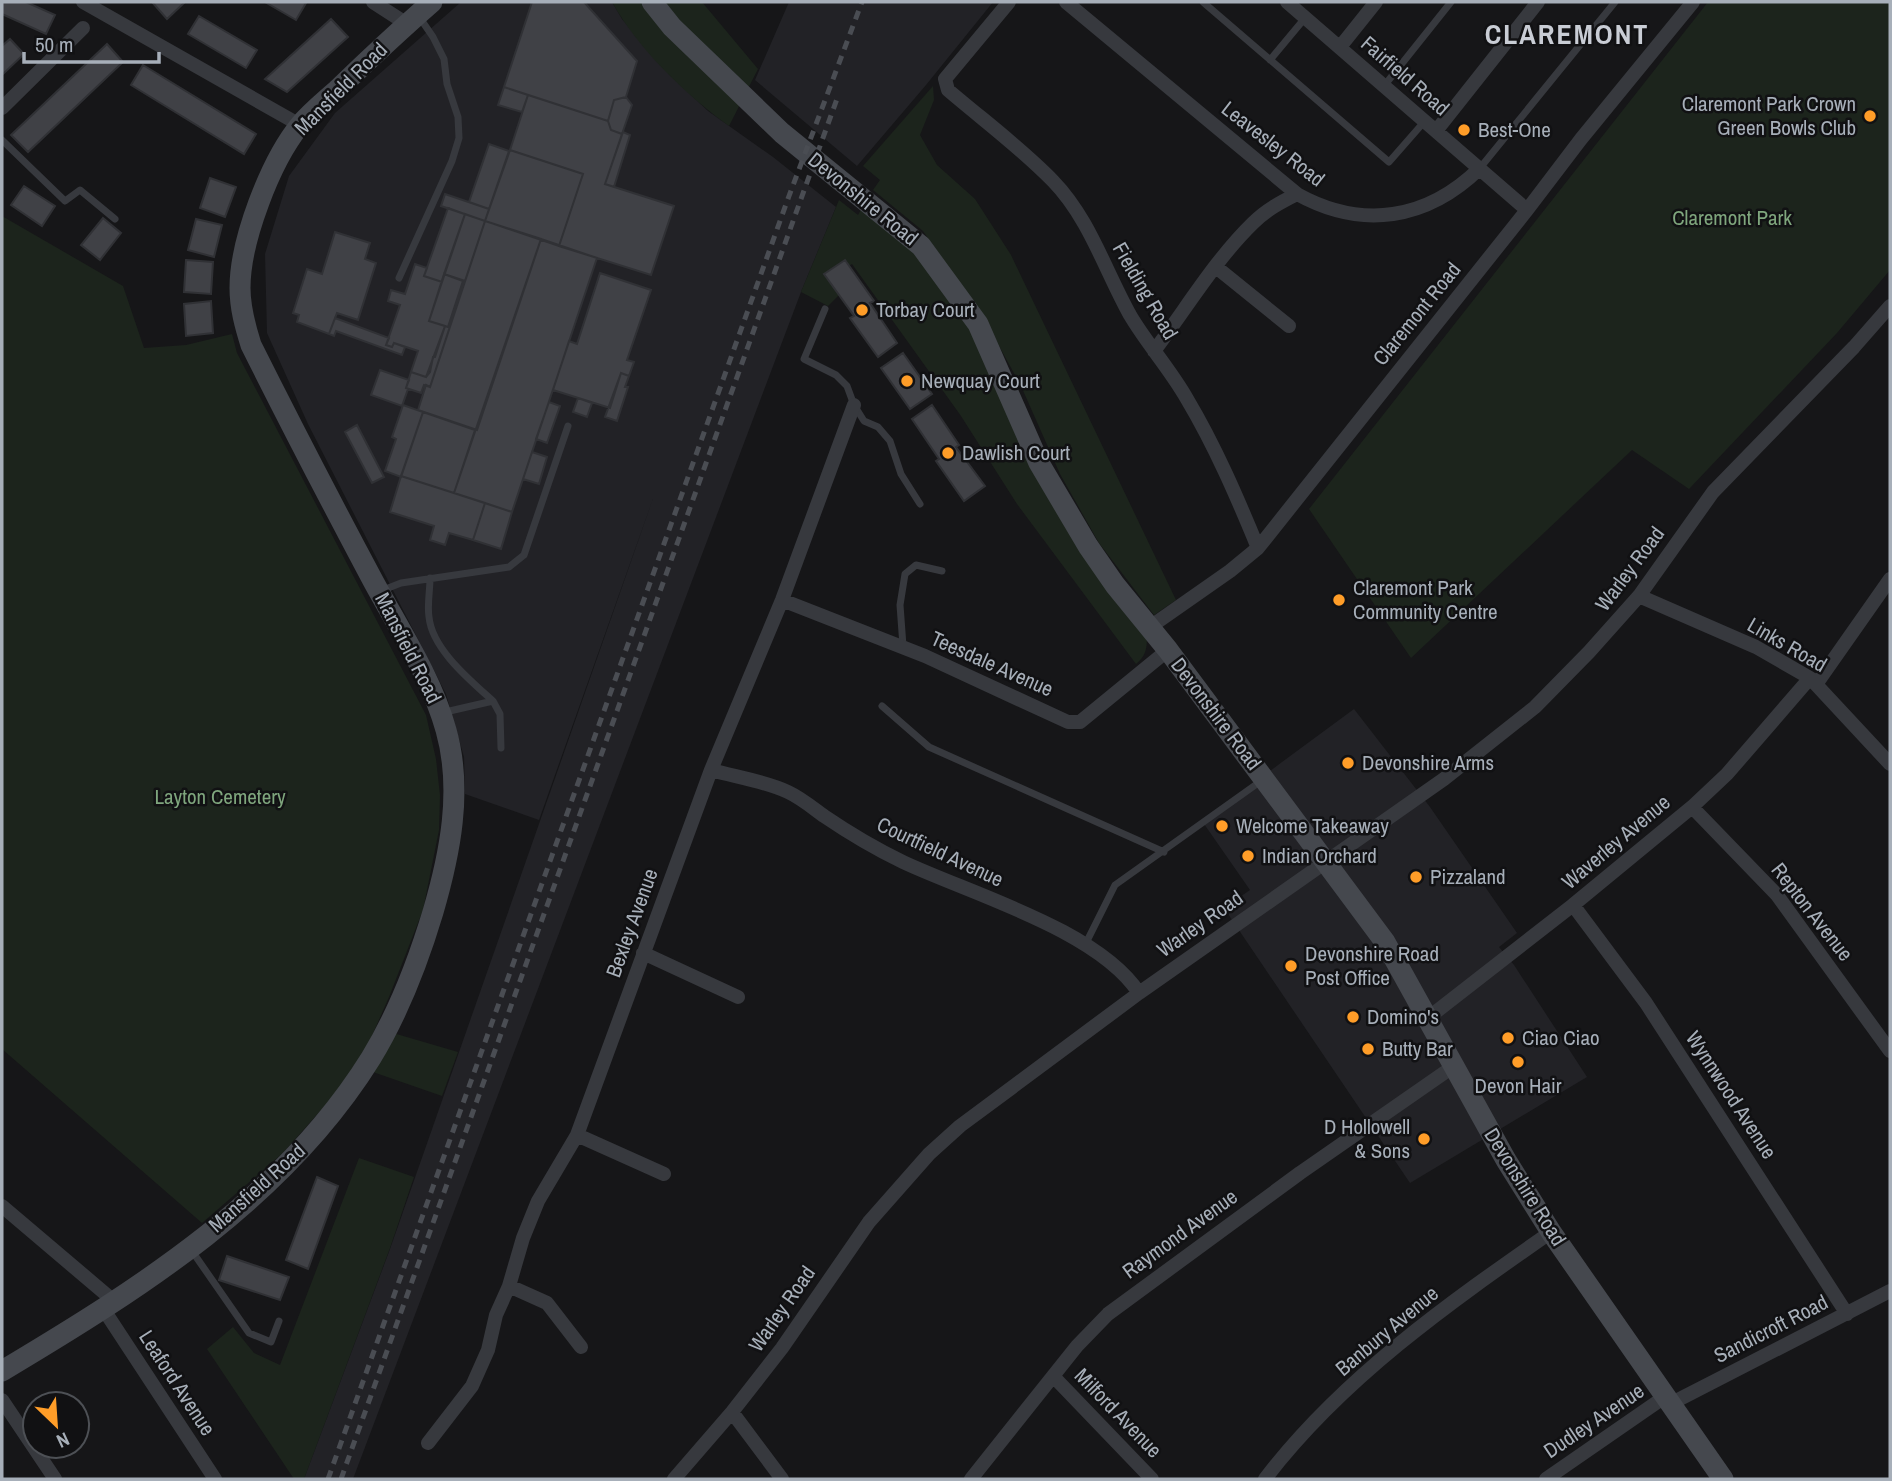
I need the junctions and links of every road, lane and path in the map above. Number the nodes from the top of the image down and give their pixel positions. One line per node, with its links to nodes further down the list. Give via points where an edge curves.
1 (83, 2): 13 (street)
2 (373, 2): 14 (street)
3 (652, 2): 44 (main road, Devonshire Road, via 782,133 921,246 978,324 1052,486 1115,584)
4 (1009, 2): 33 (street, Fielding Road, via 945,79 947,90 1054,181 1075,208 1131,317)
5 (1066, 2): 25 (street, Leavesley Road)
6 (1203, 2): 18 (lane)
7 (1287, 2): 15 (street, Fairfield Road)
8 (1376, 2): 17 (street)
9 (1451, 2): 19 (lane)
10 (1538, 2): 22 (street)
11 (1615, 2): 24 (lane)
12 (1693, 2): 26 (street, Claremont Road)
13 (105, 6): 21 (street)
14 (419, 13): 21 (main road, Mansfield Road); 29 (lane, via 444,59 460,138)
15 (1306, 18): 17 (street, Fairfield Road); 18 (lane)
16 (83, 28): 20 (street)
17 (1340, 47): 19 (street, Fairfield Road)
18 (1270, 60): 22 (lane, via 1389,162)
19 (1384, 86): 22 (street, Fairfield Road)
20 (2, 108)
21 (300, 125): 41 (main road, Mansfield Road, via 279,158 251,226 240,287 242,316 251,345)
22 (1430, 126): 24 (street, Fairfield Road)
23 (2, 140): 27 (lane, via 65,201 80,190)
24 (1480, 168): 25 (street, Leavesley Road, via 1451,194 1385,216 1342,213); 26 (street, Fairfield Road)
25 (1297, 194): 28 (street, via 1253,223)
26 (1527, 210): 37 (street, Claremont Road)
27 (114, 219)
28 (1216, 267): 32 (street); 33 (street)
29 (399, 278)
30 (1890, 306): 42 (street, Warley Road, via 1713,492)
31 (825, 309): 34 (lane, via 804,359 841,380)
32 (1289, 326)
33 (1154, 351): 37 (street, Fielding Road, via 1207,434)
34 (854, 405): 36 (lane, via 864,421 878,427 890,441 901,474); 43 (street, Bexley Avenue)
35 (568, 426): 39 (lane, via 524,555 509,567)
36 (920, 505)
37 (1258, 548): 44 (street, Claremont Road)
38 (942, 571): 45 (lane, via 916,565 905,573 900,605)
39 (430, 578): 41 (lane); 48 (lane, via 431,627 445,653)
40 (1890, 579): 47 (street, Waverley Avenue)
41 (379, 592): 50 (main road, Mansfield Road)
42 (1639, 596): 47 (street, Links Road, via 1756,648); 57 (street, Warley Road, via 1561,682 1499,737)
43 (782, 600): 45 (street, Teesdale Avenue); 53 (street, Bexley Avenue)
44 (1150, 627): 46 (main road, Devonshire Road)
45 (903, 647): 46 (street, Teesdale Avenue, via 1068,722 1080,722)
46 (1168, 650): 54 (main road, Devonshire Road)
47 (1814, 681): 52 (street, Links Road); 55 (street, Waverley Avenue)
48 (493, 701): 50 (lane); 51 (lane, via 500,714)
49 (882, 706): 56 (lane, via 929,747)
50 (441, 713): 70 (main road, Mansfield Road, via 454,770 450,840 421,950 398,1005 371,1057 306,1145 261,1190)
51 (500, 748)
52 (1890, 764)
53 (711, 770): 59 (street, Courtfield Avenue, via 788,792 902,862 1010,907); 60 (street, Bexley Avenue)
54 (1265, 779): 56 (lane); 57 (main road, Devonshire Road)
55 (1692, 807): 58 (street, Waverley Avenue); 64 (street, Repton Avenue, via 1777,895)
56 (1164, 852): 59 (lane, via 1115,885)
57 (1326, 861): 61 (street, Warley Road); 63 (main road, Devonshire Road, via 1385,942)
58 (1573, 905): 63 (street, Waverley Avenue); 74 (street, Wynnwood Avenue, via 1646,1003)
59 (1085, 945): 61 (street, Courtfield Avenue, via 1129,978)
60 (643, 953): 62 (street); 66 (street, Bexley Avenue)
61 (1139, 993): 81 (street, Warley Road, via 929,1154 869,1222)
62 (738, 997)
63 (1428, 1018): 65 (main road, Devonshire Road)
64 (1890, 1051)
65 (1454, 1066): 69 (main road, Devonshire Road); 78 (street, Raymond Avenue, via 1108,1314)
66 (577, 1135): 67 (street); 71 (street, Bexley Avenue, via 538,1201)
67 (664, 1174)
68 (2, 1206): 73 (street, Leaford Avenue)
69 (1551, 1232): 80 (main road, Devonshire Road); 89 (street, Banbury Avenue, via 1388,1354)
70 (190, 1248): 73 (main road, Mansfield Road); 75 (lane, via 249,1334 271,1342)
71 (509, 1286): 76 (street, via 547,1303); 82 (street, Bexley Avenue, via 472,1386)
72 (1890, 1291): 74 (street, Sandicroft Road)
73 (110, 1306): 77 (main road, Mansfield Road); 84 (street, Leaford Avenue)
74 (1847, 1314): 80 (street, Sandicroft Road)
75 (279, 1321)
76 (581, 1347)
77 (2, 1371)
78 (1054, 1376): 87 (street, Raymond Avenue); 88 (street, Milford Avenue)
79 (2, 1400): 83 (street)
80 (1668, 1400): 90 (street, Dudley Avenue); 91 (main road, Devonshire Road)
81 (732, 1412): 85 (street, Warley Road); 86 (street)
82 (428, 1443)
83 (55, 1479)
84 (215, 1479)
85 (674, 1479)
86 (782, 1479)
87 (971, 1479)
88 (1152, 1479)
89 (1265, 1479)
90 (1546, 1479)
91 (1723, 1479)

